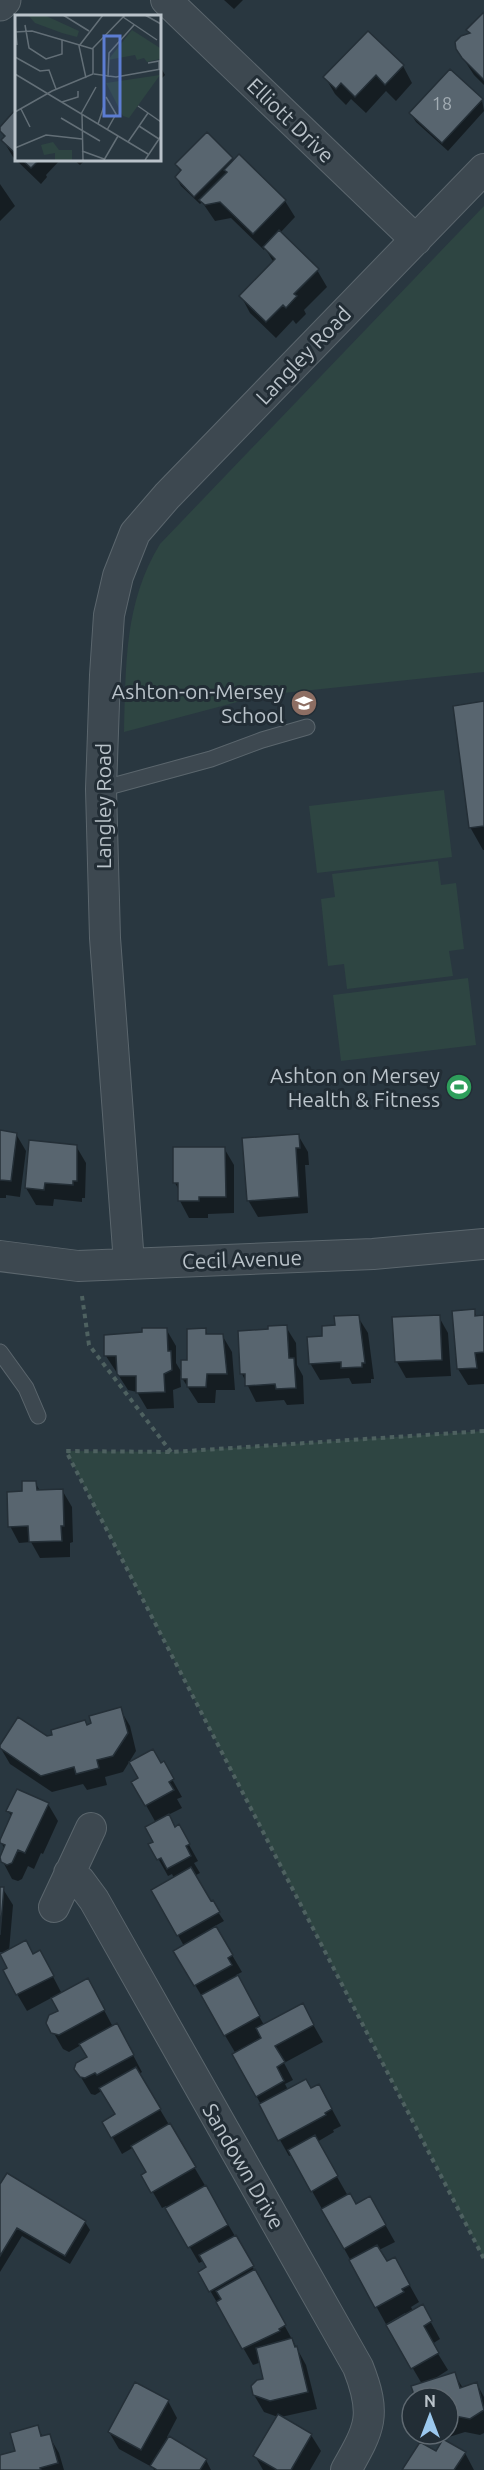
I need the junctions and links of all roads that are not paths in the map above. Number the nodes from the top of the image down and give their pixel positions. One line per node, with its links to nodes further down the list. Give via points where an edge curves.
1 (3, 0): 3 (street)
2 (166, 0): 5 (street, Elliott Drive)
3 (0, 4)
4 (484, 169): 5 (street, Langley Road)
5 (416, 240): 7 (street, Langley Road, via 210,450 135,533 118,576 109,615)
6 (307, 727): 7 (lane)
7 (101, 789): 10 (street, Langley Road, via 105,938)
8 (484, 1244): 10 (street, Cecil Avenue, via 373,1254)
9 (0, 1256): 10 (street, Cecil Avenue, via 78,1266)
10 (129, 1263)
11 (0, 1352): 12 (lane, via 26,1388)
12 (38, 1416)
13 (91, 1828): 14 (street)
14 (69, 1873): 15 (street); 16 (street, Sandown Drive, via 94,1900 358,2367 370,2412 366,2435)
15 (54, 1907)
16 (346, 2470)

